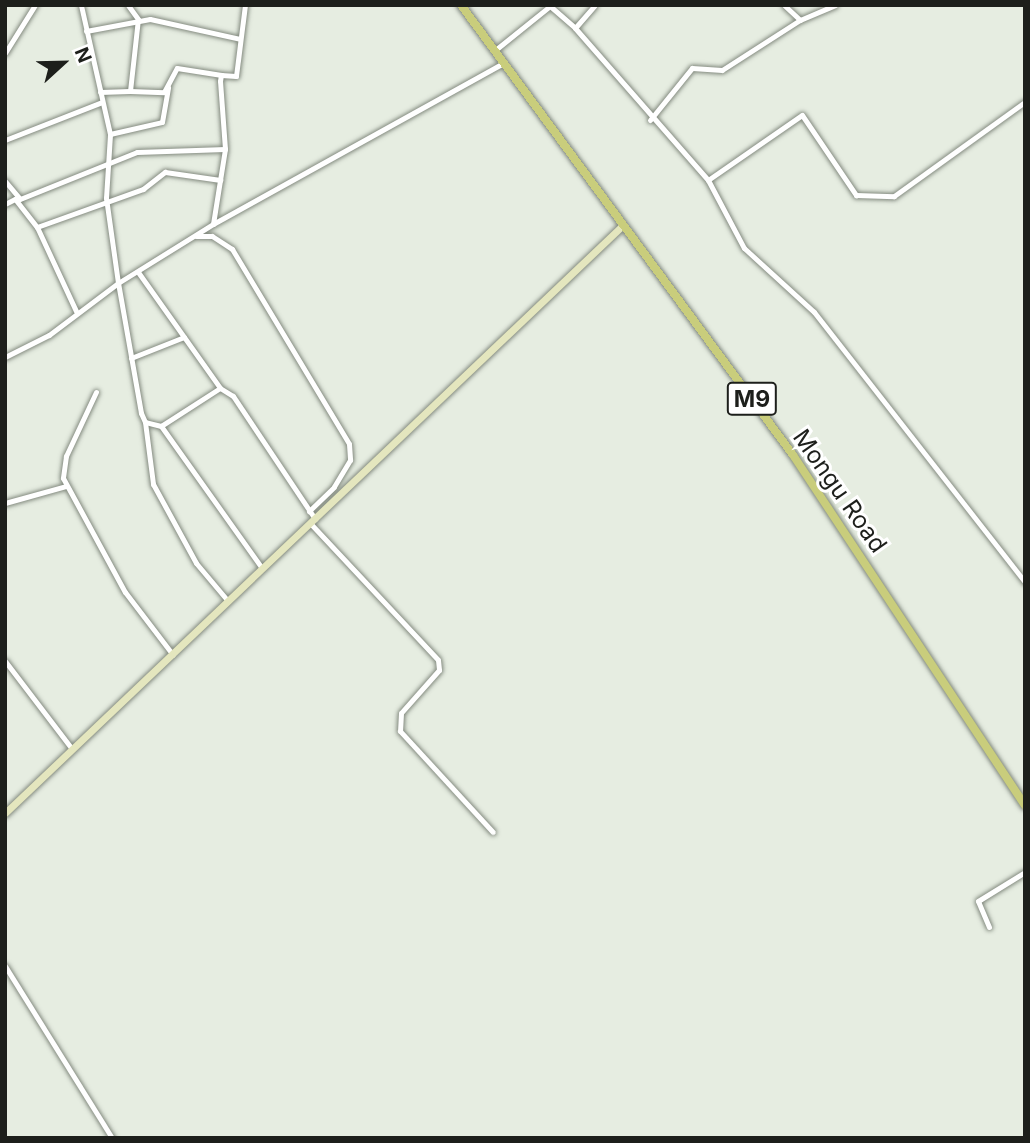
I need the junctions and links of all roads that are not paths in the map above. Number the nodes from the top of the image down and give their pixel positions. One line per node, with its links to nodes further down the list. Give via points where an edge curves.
1 (35, 5): 15 (street)
2 (81, 5): 12 (street)
3 (128, 5): 9 (street)
4 (245, 5): 13 (street)
5 (461, 5): 14 (main road, Mongu Road / M9)
6 (595, 5): 11 (street)
7 (784, 5): 10 (street)
8 (835, 5): 10 (street)
9 (138, 19): 12 (street); 13 (street); 19 (street)
10 (800, 20): 23 (street, via 722,71 691,68)
11 (575, 28): 14 (street, via 550,6); 23 (street)
12 (86, 31): 20 (street)
13 (240, 39): 17 (street, via 236,76)
14 (494, 51): 16 (main road, Mongu Road / M9)
15 (5, 53)
16 (503, 63): 34 (street); 35 (main road, Mongu Road / M9)
17 (221, 75): 18 (street, via 177,68); 26 (street)
18 (169, 85): 19 (street, via 158,94); 24 (street, via 162,122)
19 (131, 91): 20 (street)
20 (100, 92): 21 (street)
21 (102, 102): 24 (street); 25 (street)
22 (1025, 103): 29 (street, via 894,196 856,195 802,115)
23 (650, 120): 29 (street)
24 (110, 134): 27 (street)
25 (5, 140)
26 (225, 149): 27 (street, via 173,147); 28 (street)
27 (109, 161): 31 (street); 32 (street)
28 (220, 180): 31 (street, via 165,172 142,189); 34 (street)
29 (708, 180): 53 (street, via 744,248 814,312)
30 (5, 181): 32 (street)
31 (106, 198): 36 (street); 39 (street)
32 (15, 199): 33 (street); 36 (street)
33 (5, 204)
34 (214, 224): 37 (street)
35 (623, 225): 51 (street); 58 (main road, Mongu Road / M9, via 822,495)
36 (37, 227): 40 (street)
37 (194, 236): 38 (street); 50 (street, via 212,236 232,249 349,444 350,460 334,487)
38 (138, 272): 39 (street); 41 (street)
39 (118, 283): 40 (street); 43 (street)
40 (76, 312): 42 (street, via 49,335)
41 (184, 337): 43 (street); 44 (street)
42 (5, 357)
43 (131, 358): 46 (street)
44 (220, 388): 47 (street); 50 (street, via 233,396)
45 (96, 392): 48 (street, via 63,466)
46 (145, 422): 47 (street); 54 (street, via 153,484 196,563)
47 (161, 426): 52 (street)
48 (66, 486): 49 (street); 55 (street, via 125,592)
49 (5, 503)
50 (309, 511): 51 (street)
51 (312, 521): 52 (street); 60 (street, via 438,660 439,670 401,713 400,731)
52 (262, 568): 54 (street)
53 (1025, 582)
54 (228, 601): 55 (street)
55 (173, 655): 57 (street)
56 (5, 662): 57 (street)
57 (72, 749): 59 (street)
58 (1025, 805)
59 (5, 813)
60 (492, 832)
61 (1025, 872): 62 (street, via 978,901)
62 (989, 927)
63 (5, 966): 64 (street)
64 (112, 1138)

